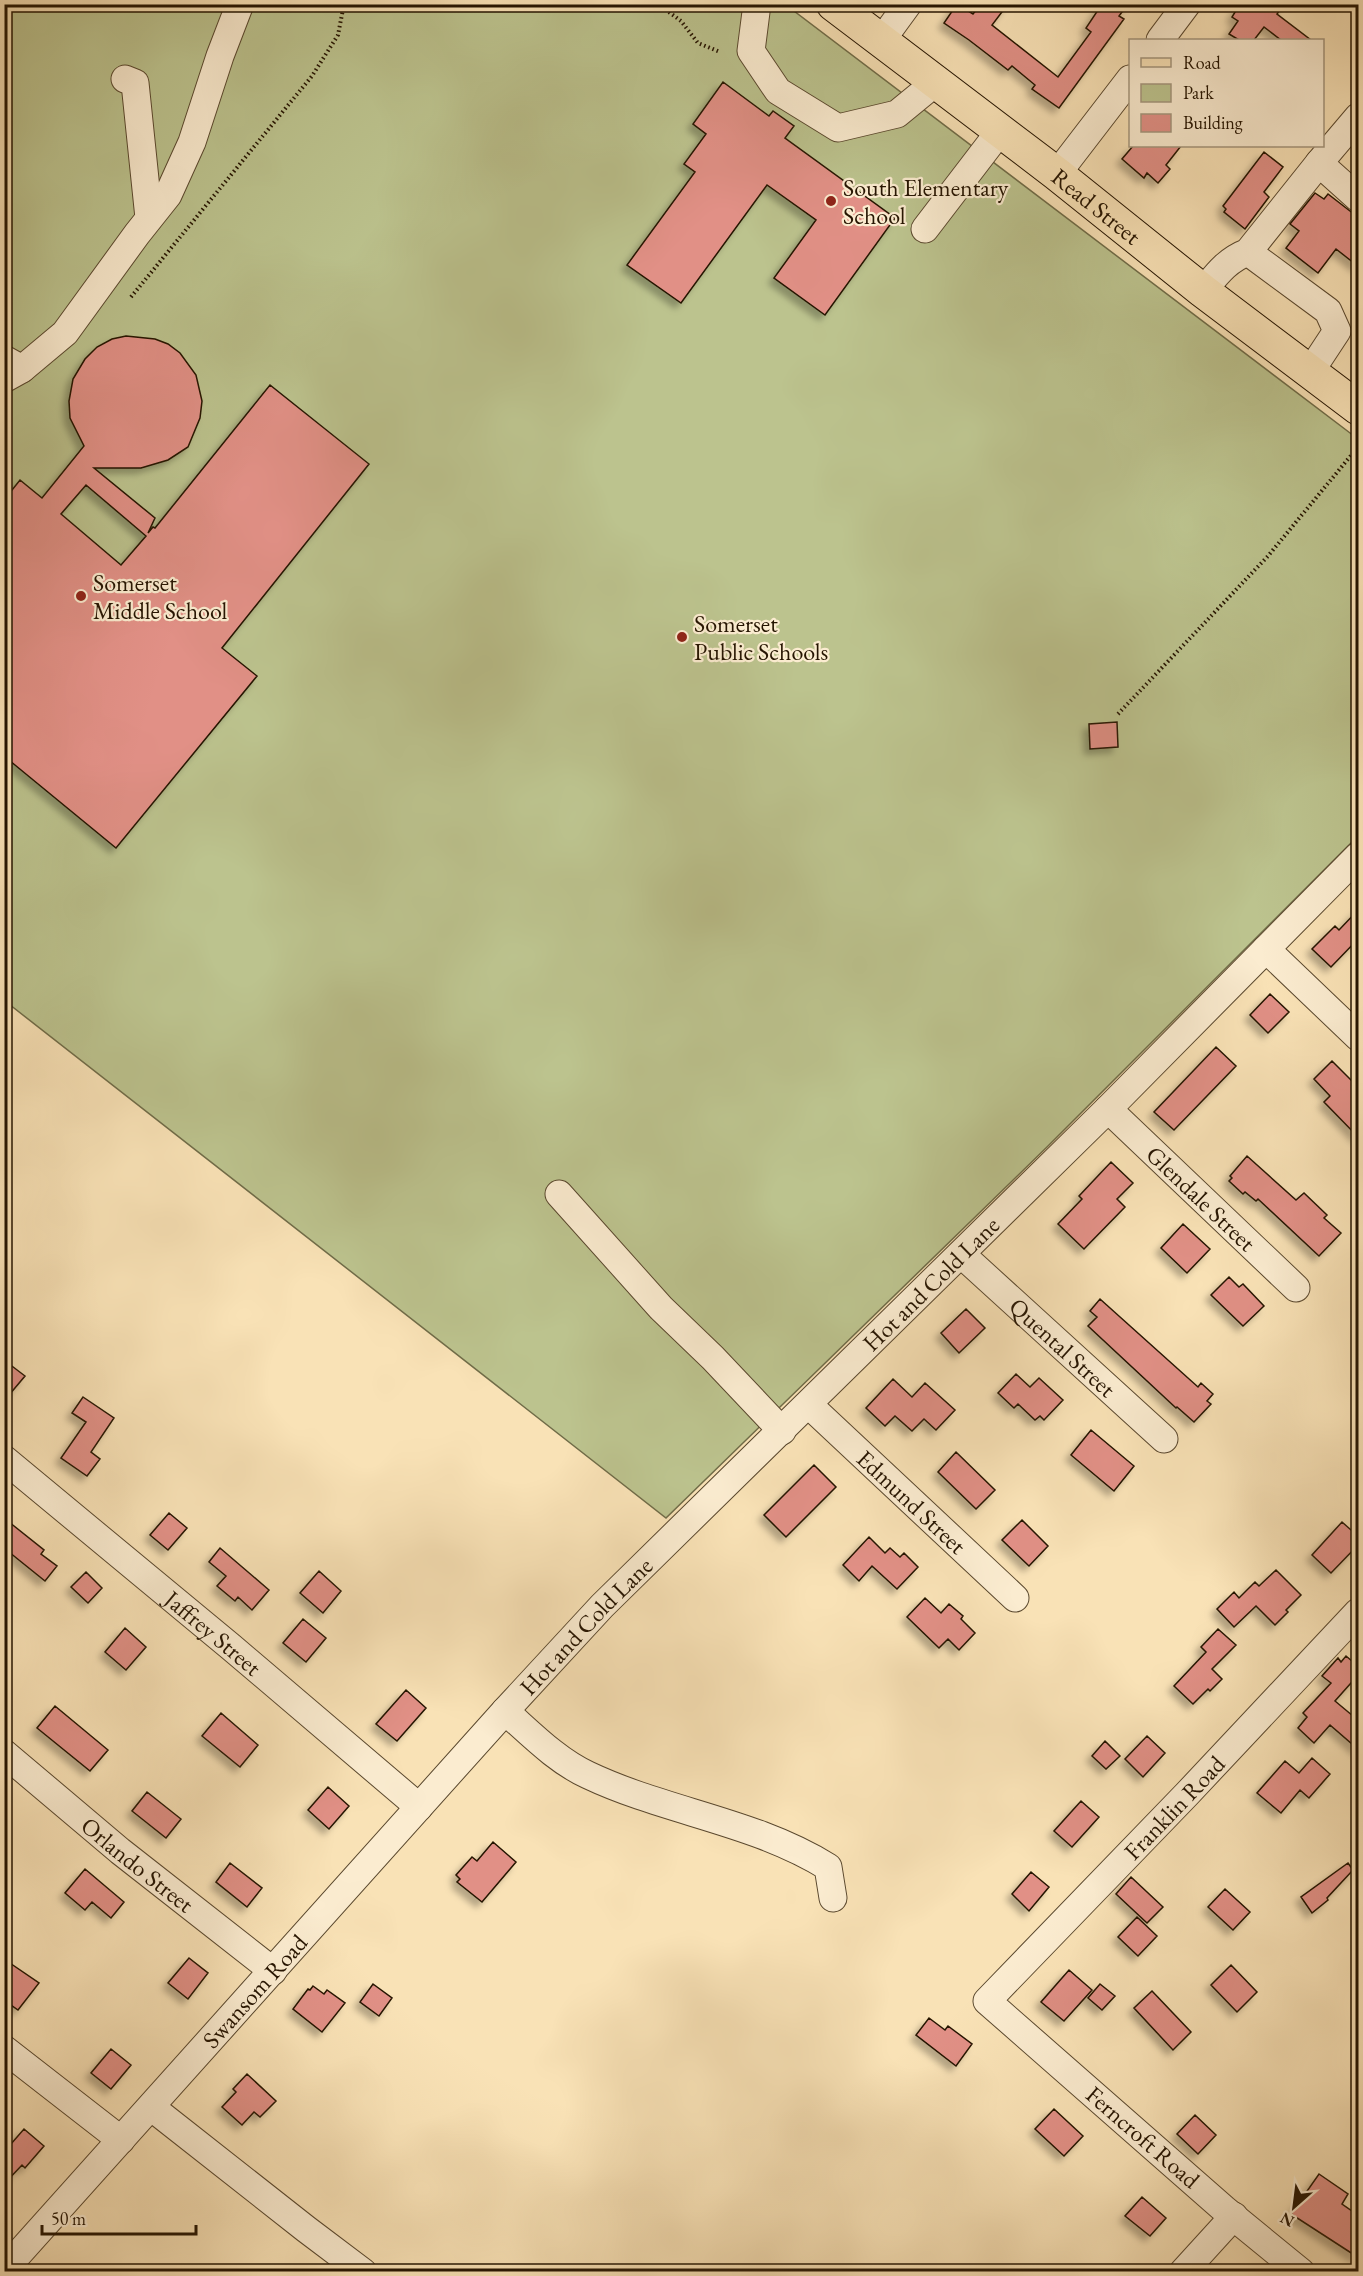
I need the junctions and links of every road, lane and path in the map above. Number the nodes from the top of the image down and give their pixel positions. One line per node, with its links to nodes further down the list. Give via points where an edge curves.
1 (240, 4): 19 (street, via 192,142 168,195)
2 (344, 4): 23 (path, via 339,35 312,76)
3 (658, 4): 10 (path, via 681,21 698,43)
4 (757, 4): 12 (street, via 751,51 778,91 838,128 897,114)
5 (832, 4): 9 (main road, Read Street)
6 (908, 4): 9 (street)
7 (1187, 4): 8 (street)
8 (1161, 39)
9 (881, 41): 12 (main road, Read Street)
10 (720, 52)
11 (125, 79): 19 (street, via 135,83)
12 (936, 82): 15 (main road, Read Street)
13 (1129, 82): 17 (street)
14 (1359, 117): 16 (street)
15 (1000, 131): 17 (main road, Read Street); 20 (street)
16 (1319, 163): 18 (street); 21 (street)
17 (1057, 174): 22 (main road, Read Street)
18 (1359, 198)
19 (149, 218): 24 (street, via 65,333)
20 (926, 229)
21 (1248, 252): 22 (street, via 1223,266); 25 (street, via 1328,311 1337,331)
22 (1203, 291): 25 (main road, Read Street)
23 (131, 297)
24 (10, 369)
25 (1310, 372): 26 (main road, Read Street)
26 (1359, 408)
27 (1359, 447): 28 (path, via 1268,556)
28 (1118, 714)
29 (1359, 856): 30 (street, Hot and Cold Lane)
30 (1266, 949): 31 (street); 32 (street, Hot and Cold Lane)
31 (1359, 1037)
32 (1108, 1109): 34 (street, Hot and Cold Lane); 35 (street, Glendale Street)
33 (559, 1194): 37 (street, via 661,1308)
34 (961, 1254): 36 (street, Hot and Cold Lane); 38 (street, Quental Street)
35 (1296, 1288)
36 (809, 1405): 37 (street, Hot and Cold Lane); 40 (street, Edmund Street)
37 (782, 1431): 42 (street, Hot and Cold Lane, via 602,1606)
38 (1164, 1438)
39 (5, 1461): 44 (street, Jaffrey Street)
40 (1015, 1598)
41 (1359, 1612): 47 (street, Franklin Road)
42 (505, 1711): 44 (street, Swansom Road); 45 (street, via 552,1752 586,1775 730,1822 803,1851 828,1867)
43 (4, 1754): 46 (street, Orlando Street)
44 (419, 1807): 46 (street, Swansom Road)
45 (833, 1898)
46 (273, 1971): 49 (street, Swansom Road)
47 (987, 2001): 51 (street, Ferncroft Road)
48 (4, 2049): 50 (street)
49 (151, 2107): 50 (street, Swansom Road); 53 (street)
50 (121, 2140): 52 (street, Swansom Road)
51 (1234, 2216): 54 (street); 55 (street, Ferncroft Road)
52 (4, 2270)
53 (363, 2271)
54 (1184, 2271)
55 (1301, 2271)

